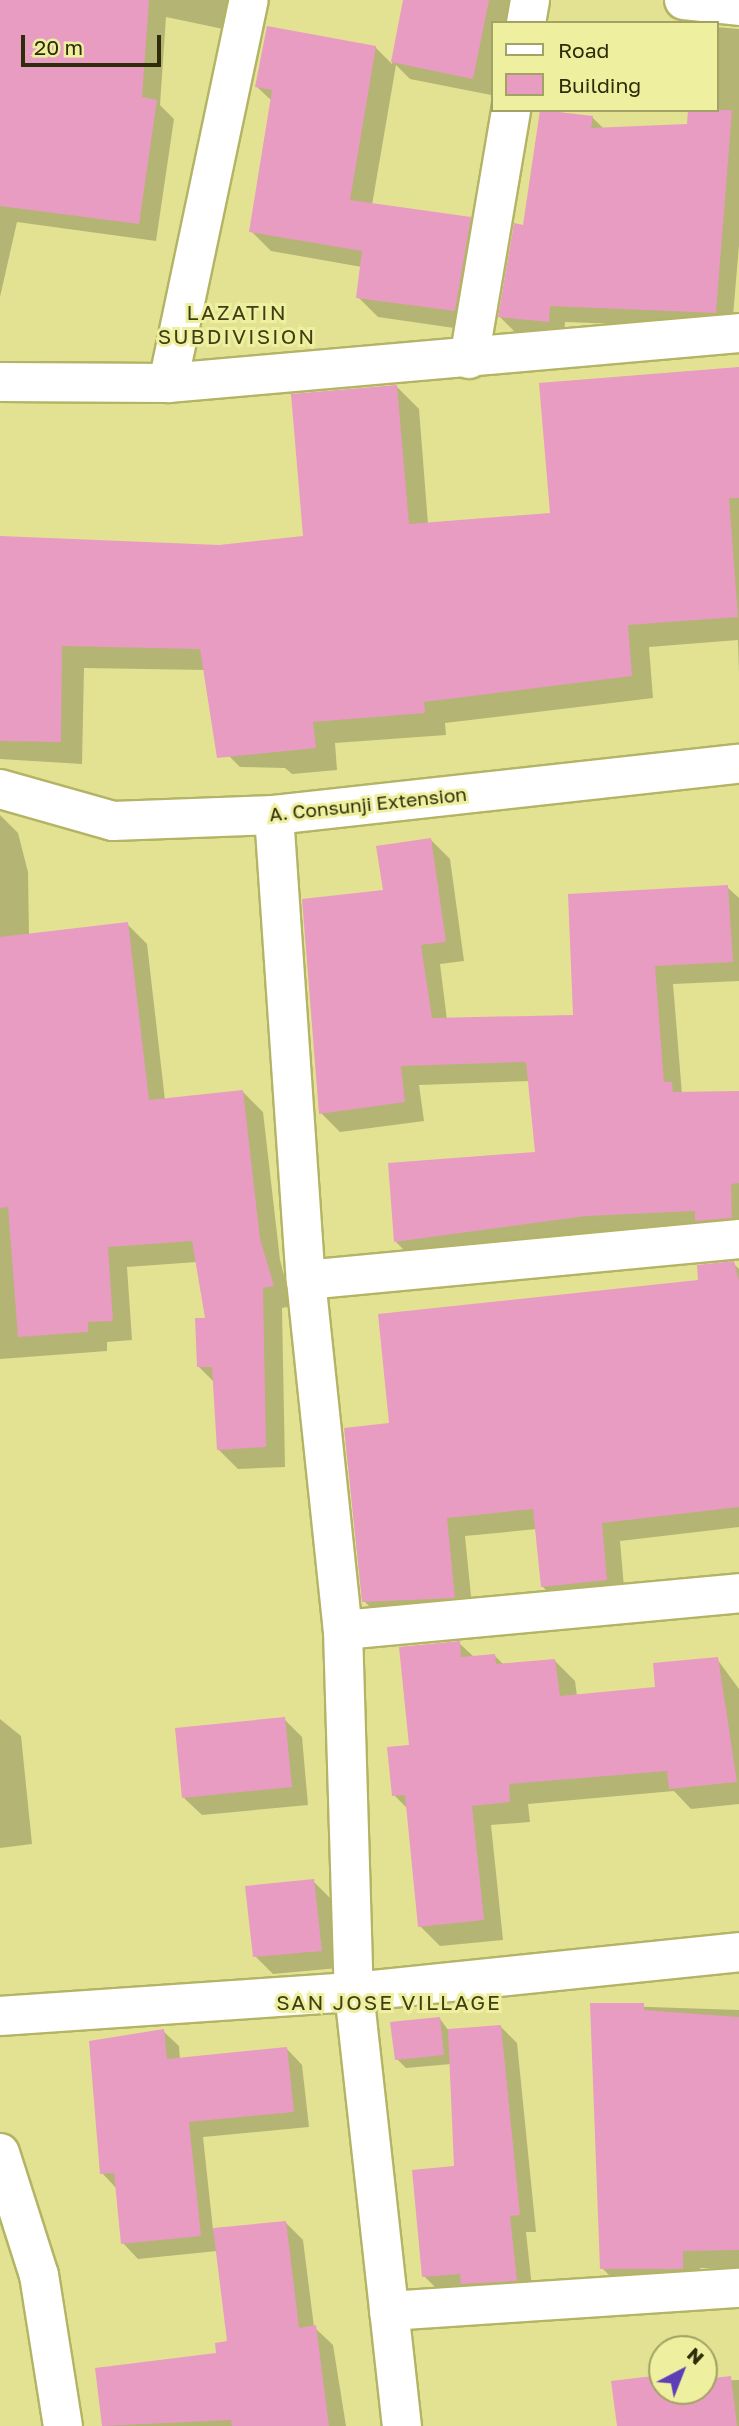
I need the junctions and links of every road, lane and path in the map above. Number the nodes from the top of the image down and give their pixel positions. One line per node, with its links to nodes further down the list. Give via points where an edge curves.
1 (249, 0): 10 (street)
2 (530, 0): 5 (street)
3 (684, 0): 4 (street)
4 (739, 6)
5 (526, 21)
6 (511, 112): 8 (street)
7 (739, 333): 8 (street)
8 (469, 359): 10 (street)
9 (0, 382): 10 (street)
10 (168, 383)
11 (739, 764): 13 (street, A. Consunji Extension)
12 (0, 789): 13 (street, A. Consunji Extension, via 113,821)
13 (275, 814): 15 (street)
14 (739, 1239): 15 (street)
15 (306, 1280): 17 (street)
16 (739, 1593): 17 (street)
17 (343, 1630): 19 (street)
18 (739, 1951): 19 (street)
19 (355, 1992): 20 (street); 23 (street)
20 (0, 2016)
21 (0, 2153): 24 (street, via 39,2274)
22 (739, 2288): 23 (street)
23 (389, 2311): 25 (street)
24 (63, 2426)
25 (402, 2426)

